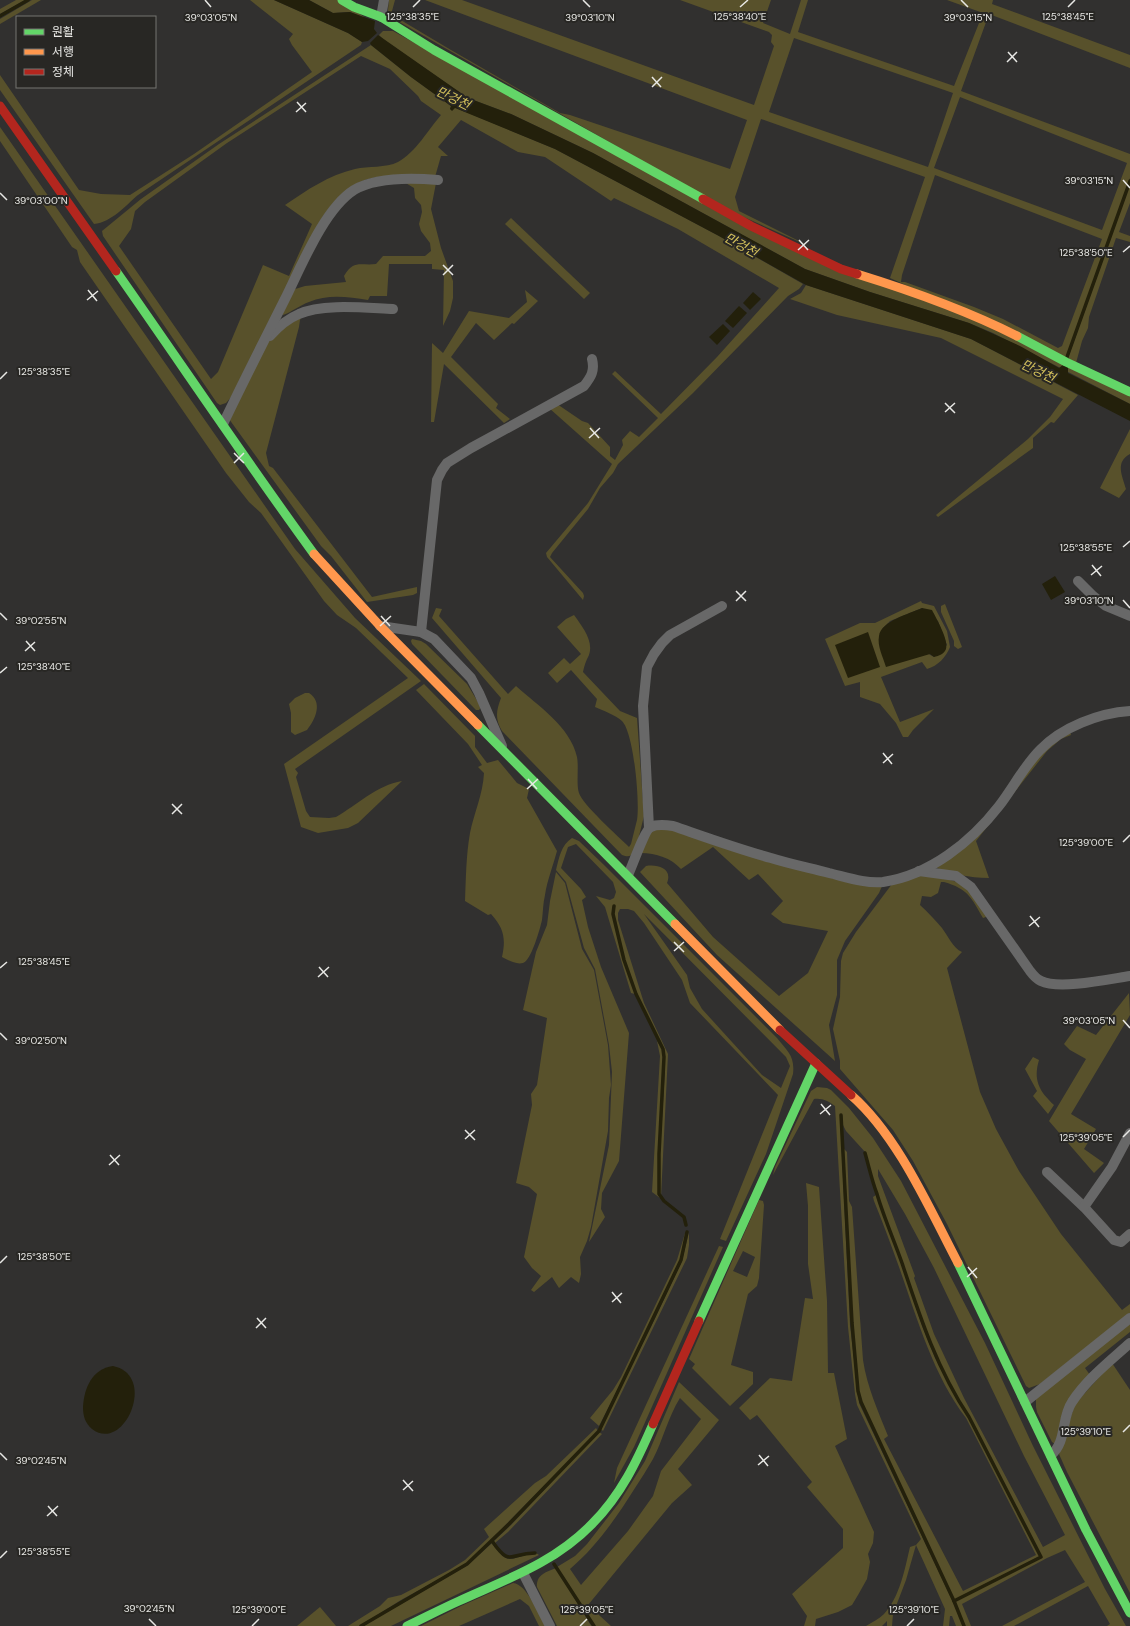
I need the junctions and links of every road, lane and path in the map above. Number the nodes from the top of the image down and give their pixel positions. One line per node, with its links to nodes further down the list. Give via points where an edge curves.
1 (342, 0): 3 (main road)
2 (384, 0): 3 (street)
3 (381, 17): 9 (main road, via 434,50 751,226 841,269 890,284 986,320)
4 (0, 106): 10 (main road)
5 (438, 180): 7 (street, via 382,181 360,188 347,196 323,225)
6 (393, 309): 7 (street, via 309,310 284,322)
7 (262, 344): 10 (street)
8 (592, 359): 15 (street, via 592,376 584,386 471,448 447,463 442,470 437,480)
9 (1130, 392)
10 (223, 424): 14 (main road, via 315,556)
11 (1078, 581): 13 (street, via 1106,606)
12 (722, 606): 18 (street, via 670,635 647,667 643,706)
13 (1130, 616)
14 (380, 626): 15 (street); 17 (main road)
15 (421, 632): 17 (street, via 434,639 471,678)
16 (1130, 711): 19 (street, via 1120,711 1088,721 1053,739 1031,761 985,823 945,857)
17 (504, 751): 20 (main road)
18 (649, 828): 19 (street, via 673,826 770,858 864,881 882,882); 20 (street)
19 (918, 871): 21 (street, via 956,876 971,887 1030,971 1042,982 1073,983)
20 (628, 875): 22 (main road)
21 (1130, 976)
22 (816, 1064): 29 (main road, via 856,1099 897,1150 964,1274); 31 (main road, via 635,1465 592,1524 564,1548)
23 (1130, 1133): 25 (street, via 1112,1167)
24 (1047, 1172): 25 (street)
25 (1084, 1207): 26 (street, via 1114,1240 1121,1242)
26 (1130, 1234)
27 (1130, 1318): 29 (street)
28 (1130, 1342): 30 (street, via 1071,1402 1060,1446)
29 (1025, 1402): 30 (main road)
30 (1052, 1455): 32 (main road, via 1086,1530)
31 (523, 1573): 33 (main road); 34 (street)
32 (1130, 1613)
33 (407, 1626)
34 (550, 1626)

